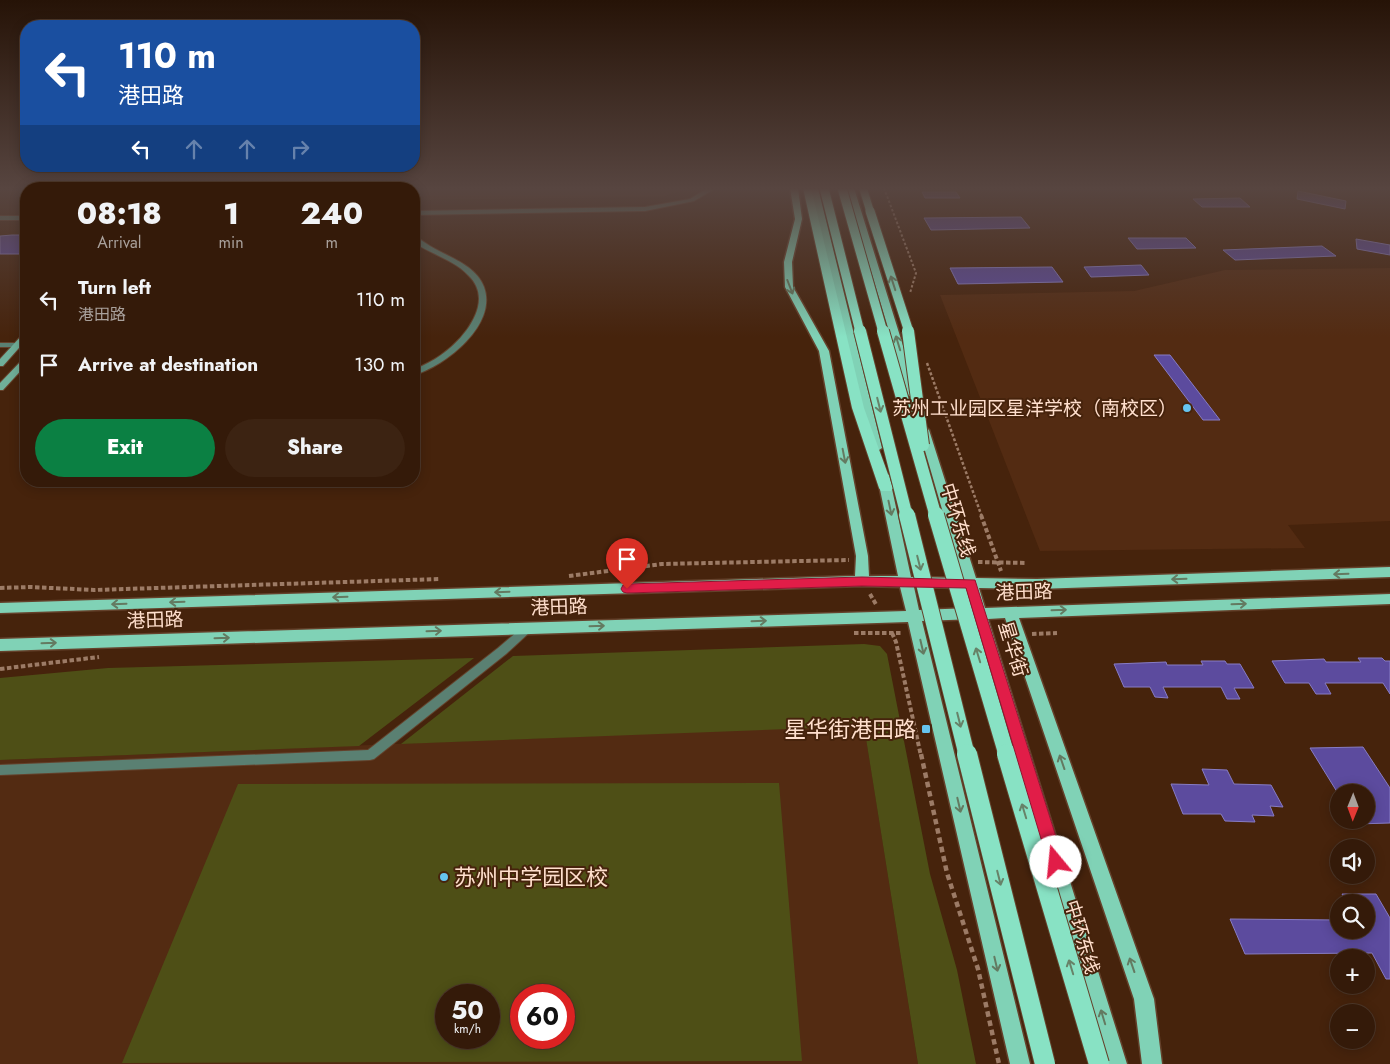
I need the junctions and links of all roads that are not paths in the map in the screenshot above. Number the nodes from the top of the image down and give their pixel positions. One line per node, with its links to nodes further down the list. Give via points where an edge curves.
1 (793, 238): 19 (main road, one-way to 19, via 786,261 787,280 824,351 862,560)
2 (818, 238): 17 (highway, via 858,408)
3 (826, 238): 17 (main road)
4 (837, 238): 31 (highway, one-way to 31, bridge)
5 (856, 238): 16 (highway, 中环东线, bridge)
6 (865, 238): 21 (main road, 星华街, one-way to 6)
7 (879, 238): 16 (highway, one-way to 7, bridge, via 910,336)
8 (420, 243): 14 (street, via 472,274 484,298 480,317 465,339 436,362)
9 (0, 345): 10 (street)
10 (20, 345)
11 (20, 347): 12 (main road)
12 (0, 364)
13 (20, 367): 15 (main road)
14 (420, 369)
15 (0, 388)
16 (927, 486): 32 (highway, 中环东线, one-way to 16, bridge)
17 (886, 488): 20 (main road, one-way to 20)
18 (1390, 572): 21 (main road, 港田路, one-way to 21, via 1037,584)
19 (862, 582): 20 (main road, 港田路); 23 (main road, 港田路, one-way to 23)
20 (906, 583): 21 (main road, 港田路); 26 (main road)
21 (971, 583): 25 (main road, 星华街)
22 (1390, 598): 24 (main road, 港田路, one-way to 22)
23 (0, 608)
24 (1010, 612): 25 (main road, 港田路); 34 (main road, one-way to 24, via 1144,999)
25 (980, 613): 26 (main road, 港田路); 33 (main road, 星华街, one-way to 25)
26 (915, 615): 27 (main road, 港田路, one-way to 26); 30 (main road, one-way to 30)
27 (528, 628): 28 (main road, 港田路, one-way to 27); 29 (lane, via 370,755)
28 (0, 645)
29 (0, 770)
30 (1020, 1064)
31 (1046, 1064)
32 (1099, 1064)
33 (1118, 1064)
34 (1152, 1064)

